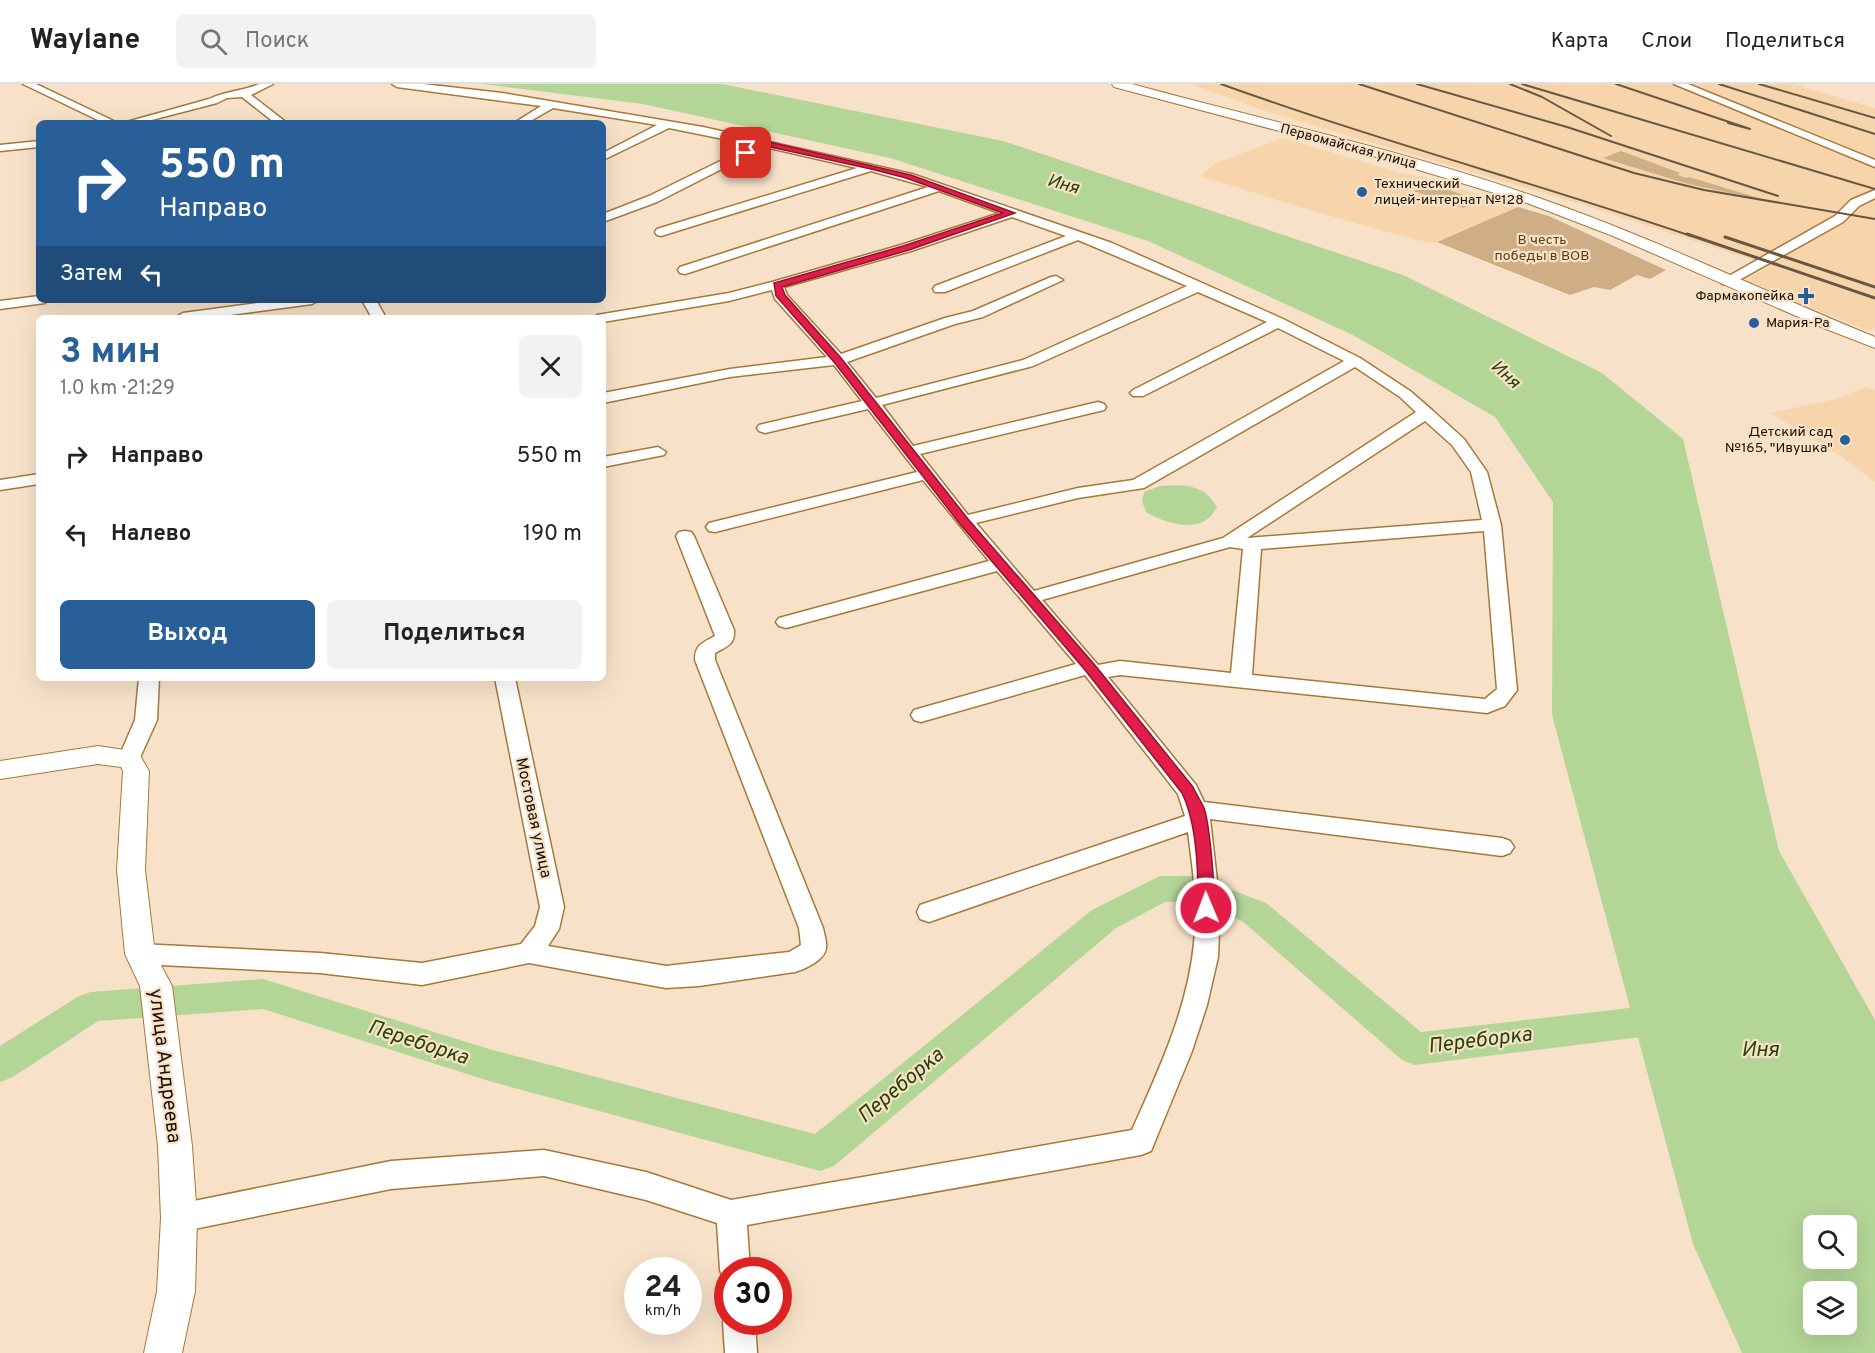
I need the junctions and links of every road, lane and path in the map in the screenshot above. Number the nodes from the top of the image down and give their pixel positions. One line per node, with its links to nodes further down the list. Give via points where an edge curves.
1 (28, 84): 9 (street)
2 (268, 84): 6 (street)
3 (397, 84): 7 (street)
4 (1118, 84): 29 (main road, Первомайская улица, via 1532,200)
5 (1680, 84): 19 (street)
6 (244, 94): 10 (street, via 225,95); 11 (street)
7 (552, 104): 8 (street); 12 (street)
8 (610, 113): 13 (street); 14 (street)
9 (106, 120)
10 (140, 120)
11 (278, 120)
12 (524, 120)
13 (597, 120)
14 (668, 124): 15 (street); 18 (street)
15 (765, 143): 20 (street); 24 (street, via 653,199)
16 (36, 144): 17 (street)
17 (0, 148)
18 (606, 155)
19 (1875, 164)
20 (873, 167): 21 (street); 25 (street)
21 (937, 188): 23 (street); 27 (street)
22 (1875, 194): 29 (street, via 1855,203 1839,219)
23 (1011, 213): 26 (street); 30 (street)
24 (606, 217)
25 (661, 232)
26 (1080, 235): 31 (street); 32 (street)
27 (685, 270)
28 (1056, 280): 40 (street, via 978,314)
29 (1727, 281): 39 (main road, Первомайская улица)
30 (777, 285): 37 (street); 40 (street, via 780,296)
31 (1197, 287): 38 (street); 44 (street, via 1028,363)
32 (940, 289)
33 (36, 300): 35 (street)
34 (289, 303): 36 (street)
35 (0, 305)
36 (198, 315)
37 (606, 317)
38 (1278, 322): 41 (street); 42 (street)
39 (1875, 343)
40 (838, 360): 43 (street, via 730,373); 44 (street)
41 (1355, 361): 46 (street, via 1406,394); 54 (street, via 1138,484 1078,493)
42 (1138, 393)
43 (606, 397)
44 (873, 403): 47 (street); 49 (street)
45 (1098, 407): 49 (street)
46 (1426, 413): 55 (street, via 1458,442 1479,472); 58 (street)
47 (765, 428)
48 (658, 452): 50 (street)
49 (911, 452): 51 (street)
50 (606, 461)
51 (928, 474): 54 (street); 56 (street)
52 (36, 479): 53 (street)
53 (0, 485)
54 (964, 521): 60 (street)
55 (1492, 525): 59 (street); 64 (street, via 1507,690 1498,701 1487,706)
56 (715, 527)
57 (685, 536): 73 (street, via 724,630 725,639 705,650 705,660 811,928 814,949 795,962 666,976)
58 (1229, 542): 59 (street); 61 (street)
59 (1252, 544): 64 (street)
60 (1000, 564): 61 (street); 62 (street)
61 (1029, 598): 63 (street)
62 (786, 622)
63 (1092, 670): 64 (street, via 1120,668); 67 (street); 70 (street, via 1188,790)
64 (1241, 680)
65 (150, 681): 68 (street, via 146,720)
66 (506, 681): 73 (street, Мостовая улица, via 552,907 547,929)
67 (921, 715)
68 (129, 759): 69 (main road, via 98,755); 74 (main road, улица Андреева, via 136,771 131,870)
69 (0, 770)
70 (1198, 815): 71 (street); 72 (street); 75 (street, via 1206,884 1205,955 1191,1012 1141,1142)
71 (1502, 847)
72 (929, 912)
73 (529, 953): 74 (street, via 422,974 320,963)
74 (140, 954): 76 (main road, улица Андреева, via 156,986 175,1146)
75 (731, 1214): 76 (street, via 646,1186 544,1163 391,1175); 77 (street)
76 (179, 1218): 79 (main road, улица Андреева, via 177,1291)
77 (734, 1257)
78 (740, 1335): 80 (street)
79 (163, 1353)
80 (741, 1353)

